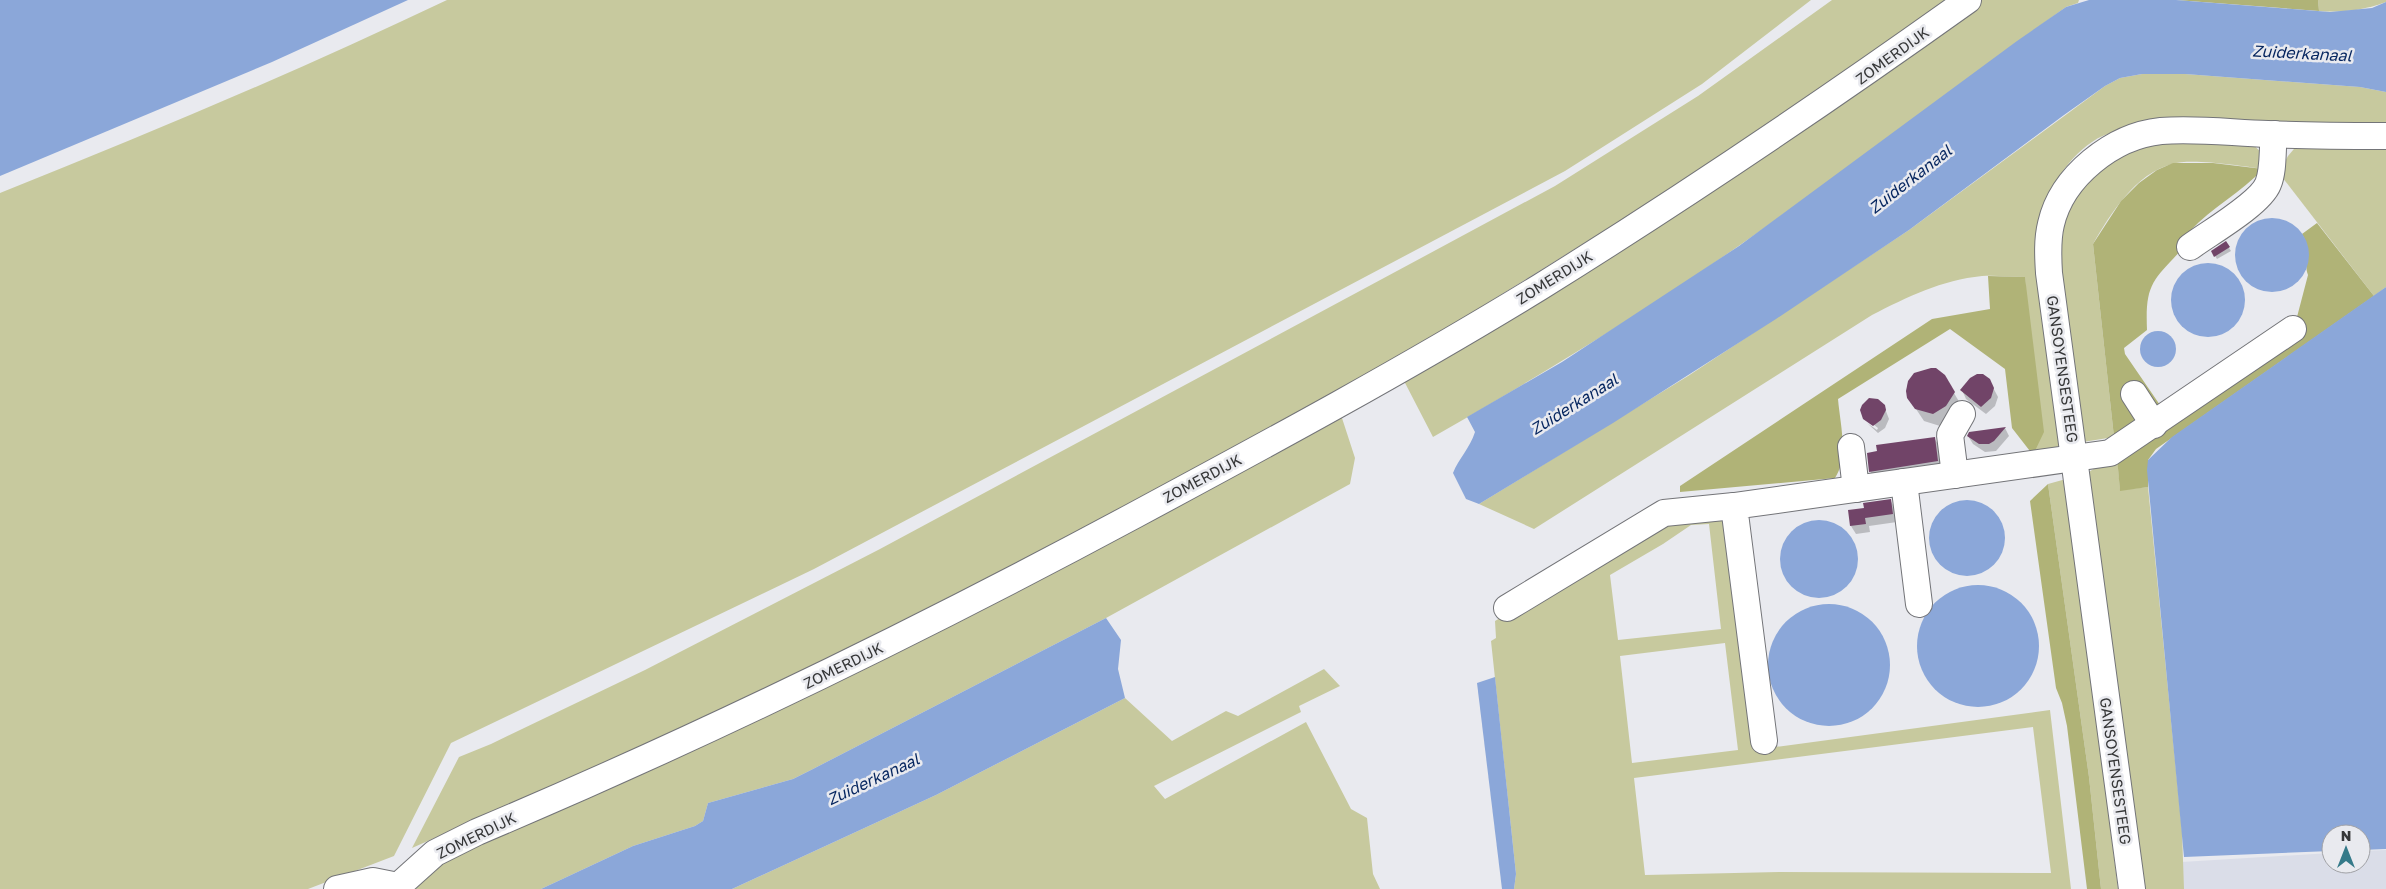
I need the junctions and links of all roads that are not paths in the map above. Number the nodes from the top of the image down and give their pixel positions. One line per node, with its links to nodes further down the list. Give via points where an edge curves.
1 (1968, 0): 18 (street, ZOMERDIJK, via 1830,99 1692,190 1416,360 1214,472 920,628 761,705 452,845 435,854)
2 (2274, 134): 3 (street, GANSOYENSESTEEG); 4 (street, via 2269,180 2264,190 2252,203); 10 (street, GANSOYENSESTEEG, via 2176,130 2134,137 2111,148 2086,167 2062,195 2051,223 2047,251)
3 (2386, 136)
4 (2190, 247)
5 (2293, 329): 8 (street)
6 (2134, 394): 8 (street)
7 (1962, 414): 11 (street, via 1950,435)
8 (2154, 424): 10 (street, via 2110,454)
9 (1851, 447): 13 (street)
10 (2076, 460): 11 (street); 20 (street, GANSOYENSESTEEG)
11 (1955, 475): 12 (street)
12 (1904, 482): 13 (street); 15 (street)
13 (1856, 489): 14 (street)
14 (1734, 506): 16 (street, via 1664,514); 17 (street)
15 (1919, 604)
16 (1507, 608)
17 (1764, 740)
18 (396, 887): 19 (street, ZOMERDIJK, via 373,881)
19 (337, 889)
20 (2132, 889)

